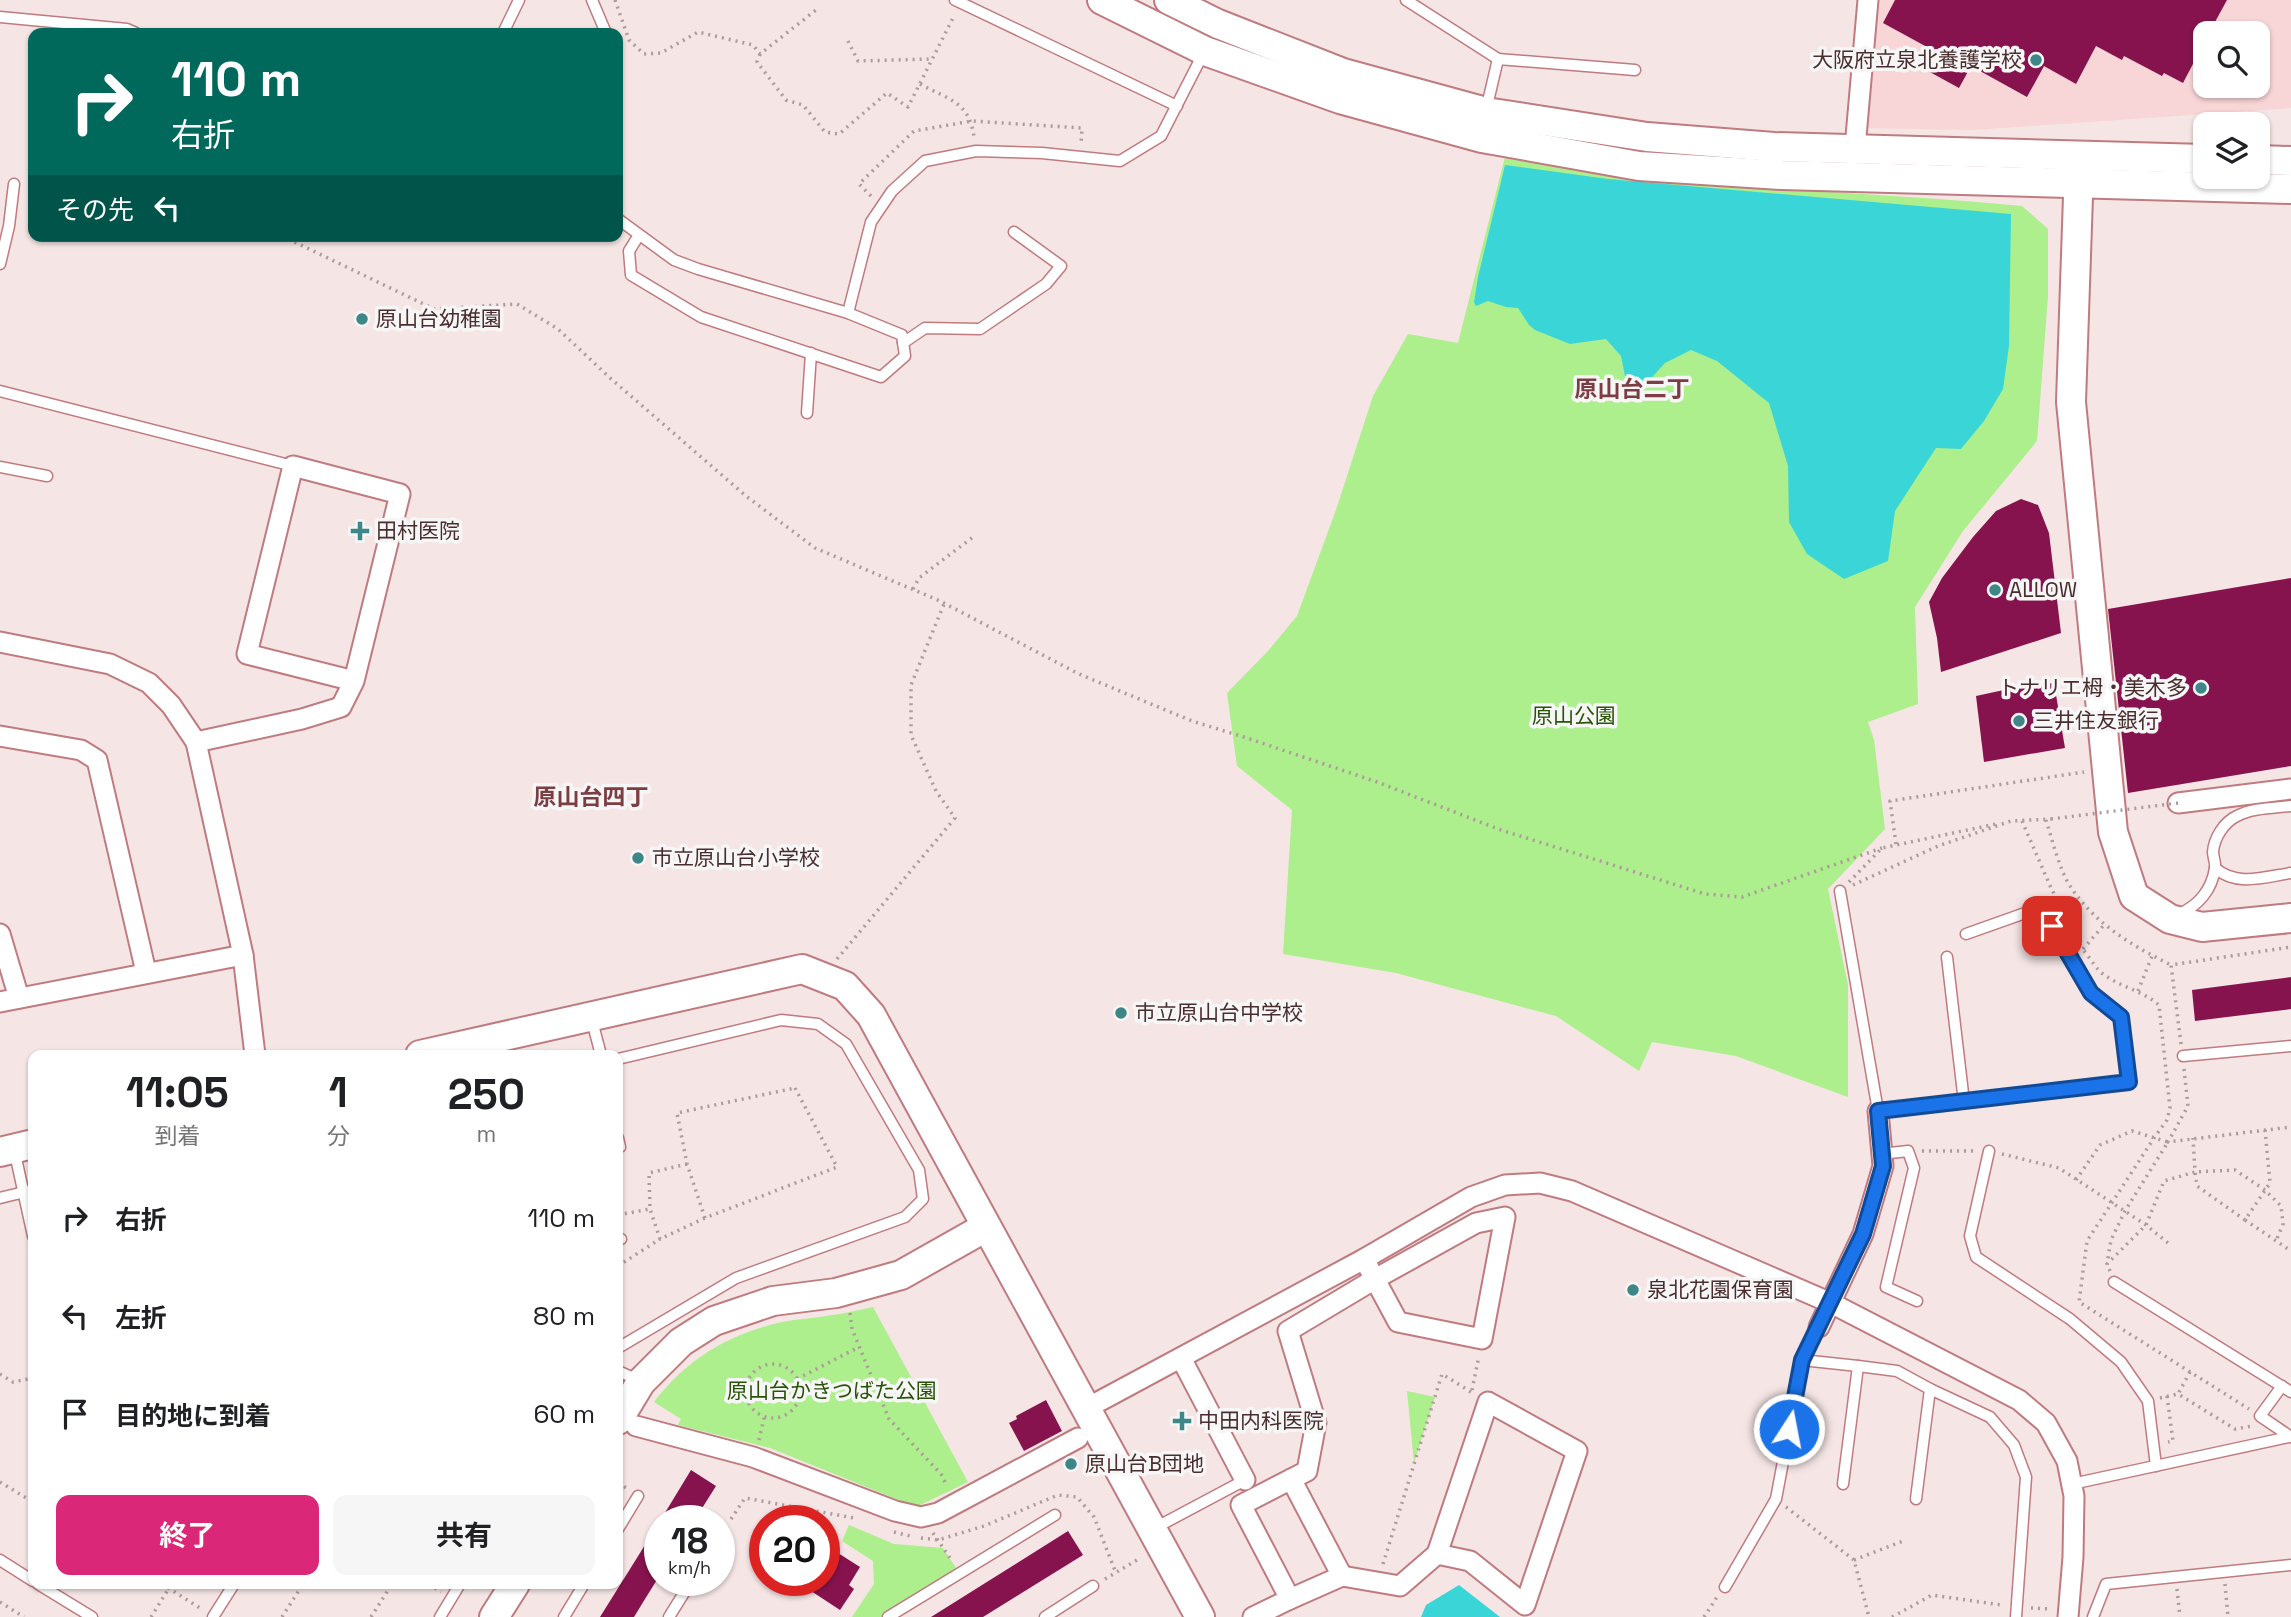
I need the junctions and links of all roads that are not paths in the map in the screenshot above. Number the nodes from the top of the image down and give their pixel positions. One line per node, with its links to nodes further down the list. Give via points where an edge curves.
1 (519, 0): 10 (lane)
2 (592, 0): 11 (lane)
3 (1102, 0): 12 (street)
4 (1169, 0): 16 (street, via 1343,73)
5 (1406, 0): 13 (lane)
6 (1868, 0): 17 (street)
7 (958, 1): 15 (lane)
8 (0, 17): 9 (lane)
9 (116, 28)
10 (505, 28)
11 (604, 28)
12 (1205, 51): 15 (lane); 23 (street, via 1340,99 1482,138 1639,166)
13 (1498, 59): 14 (lane); 16 (lane)
14 (1635, 70)
15 (1177, 106): 29 (lane, via 1161,136 1120,161 976,151 925,161 892,191 871,222)
16 (1486, 112): 17 (street, via 1647,137)
17 (1855, 148): 18 (street)
18 (2078, 156): 19 (street); 23 (street)
19 (2193, 159)
20 (2270, 160): 21 (street)
21 (2291, 161)
22 (15, 184): 28 (lane)
23 (2080, 184): 24 (street); 48 (street, via 2071,402 2113,832 2134,896)
24 (2291, 189)
25 (623, 223): 27 (lane)
26 (1014, 232): 30 (lane, via 1061,266 1046,284 980,329 925,328)
27 (639, 235): 29 (lane, via 674,260 698,269); 31 (lane, via 629,251 631,275 701,317)
28 (0, 264)
29 (848, 313): 30 (lane, via 902,335)
30 (903, 343): 31 (lane, via 905,356 881,377)
31 (811, 353): 33 (lane)
32 (0, 391): 35 (lane)
33 (807, 413)
34 (0, 467): 36 (lane)
35 (293, 467): 38 (street, via 400,494); 38 (street, via 247,654)
36 (47, 476)
37 (0, 642): 40 (street, via 110,664 149,683)
38 (354, 681): 40 (street, via 341,707)
39 (0, 736): 53 (street, via 81,750 97,760)
40 (196, 742): 51 (street)
41 (2291, 789): 42 (street)
42 (2178, 803)
43 (2291, 806): 44 (lane, via 2234,817 2217,838 2213,852)
44 (2216, 867): 45 (lane, via 2226,877 2241,880); 48 (lane, via 2194,908)
45 (2291, 873)
46 (1840, 891): 63 (lane)
47 (2291, 918): 48 (street, via 2202,927)
48 (2170, 919)
49 (0, 934): 54 (street)
50 (1966, 934): 62 (lane, via 2042,908 2091,993 2121,1017 2129,1082)
51 (243, 955): 53 (street); 57 (street)
52 (1947, 957): 62 (lane)
53 (146, 972): 54 (street)
54 (9, 1000)
55 (591, 1017): 58 (street); 59 (lane); 69 (street, via 802,969 845,986 871,1015)
56 (2291, 1046): 60 (lane)
57 (254, 1050)
58 (442, 1050)
59 (600, 1050)
60 (2183, 1056)
61 (623, 1058): 76 (lane, via 781,1020 818,1024 846,1044 919,1170 923,1199 905,1217 736,1278)
62 (1964, 1102): 63 (lane)
63 (1878, 1111): 66 (street)
64 (16, 1148): 67 (lane)
65 (1989, 1151): 87 (lane, via 1970,1236 1976,1256 2070,1319 2121,1362 2148,1401)
66 (1881, 1154): 73 (lane, via 1908,1152 1913,1168 1886,1287); 74 (street, via 1883,1166 1863,1234)
67 (28, 1191): 68 (lane)
68 (0, 1198)
69 (986, 1227): 80 (street, via 901,1275 836,1293 773,1301 714,1321); 83 (street)
70 (1364, 1259): 71 (street); 74 (street, via 1471,1197 1505,1185 1540,1182 1572,1191); 77 (street)
71 (1375, 1279): 71 (street, via 1398,1322 1482,1339 1505,1217 1476,1223); 88 (street, via 1288,1331 1316,1423 1307,1471)
72 (2114, 1282): 82 (lane)
73 (1917, 1301)
74 (1831, 1303): 75 (street); 90 (street, via 2019,1400 2046,1423 2067,1461)
75 (1819, 1327): 78 (lane)
76 (623, 1345)
77 (1181, 1358): 83 (street); 89 (street)
78 (1802, 1360): 79 (lane); 103 (lane, via 1776,1499)
79 (1858, 1366): 81 (lane, via 1896,1371); 91 (lane)
80 (630, 1377): 84 (street)
81 (1930, 1389): 93 (lane); 111 (lane, via 1990,1417 2014,1445 2026,1477)
82 (2286, 1389): 85 (lane, via 2260,1416)
83 (1087, 1408): 96 (street)
84 (627, 1423): 86 (street, via 753,1457 921,1517 938,1513)
85 (2290, 1437): 87 (lane)
86 (1078, 1438)
87 (2157, 1466): 90 (lane)
88 (1291, 1479): 100 (street); 110 (street, via 1241,1505)
89 (1245, 1480): 96 (lane)
90 (2072, 1484): 112 (street)
91 (1843, 1485)
92 (638, 1496): 95 (lane)
93 (1916, 1499)
94 (1055, 1516): 119 (lane)
95 (623, 1521)
96 (1153, 1529): 121 (street)
97 (1437, 1554): 97 (street, via 1470,1561 1525,1605 1577,1451 1480,1397); 100 (street, via 1400,1586)
98 (0, 1560): 101 (lane)
99 (2291, 1565): 123 (lane, via 2106,1584)
100 (1342, 1576): 110 (street)
101 (28, 1578)
102 (1093, 1586): 120 (lane)
103 (1725, 1587)
104 (46, 1589): 113 (lane)
105 (231, 1589): 114 (lane)
106 (457, 1589): 115 (lane)
107 (510, 1589): 116 (street)
108 (581, 1589): 117 (lane)
109 (682, 1596): 118 (lane)
110 (1290, 1599): 122 (street)
111 (2016, 1612)
112 (2068, 1614)
113 (92, 1617)
114 (214, 1617)
115 (440, 1617)
116 (494, 1617)
117 (564, 1617)
118 (669, 1617)
119 (888, 1617)
120 (1045, 1617)
121 (1200, 1617)
122 (1254, 1617)
123 (2093, 1617)

